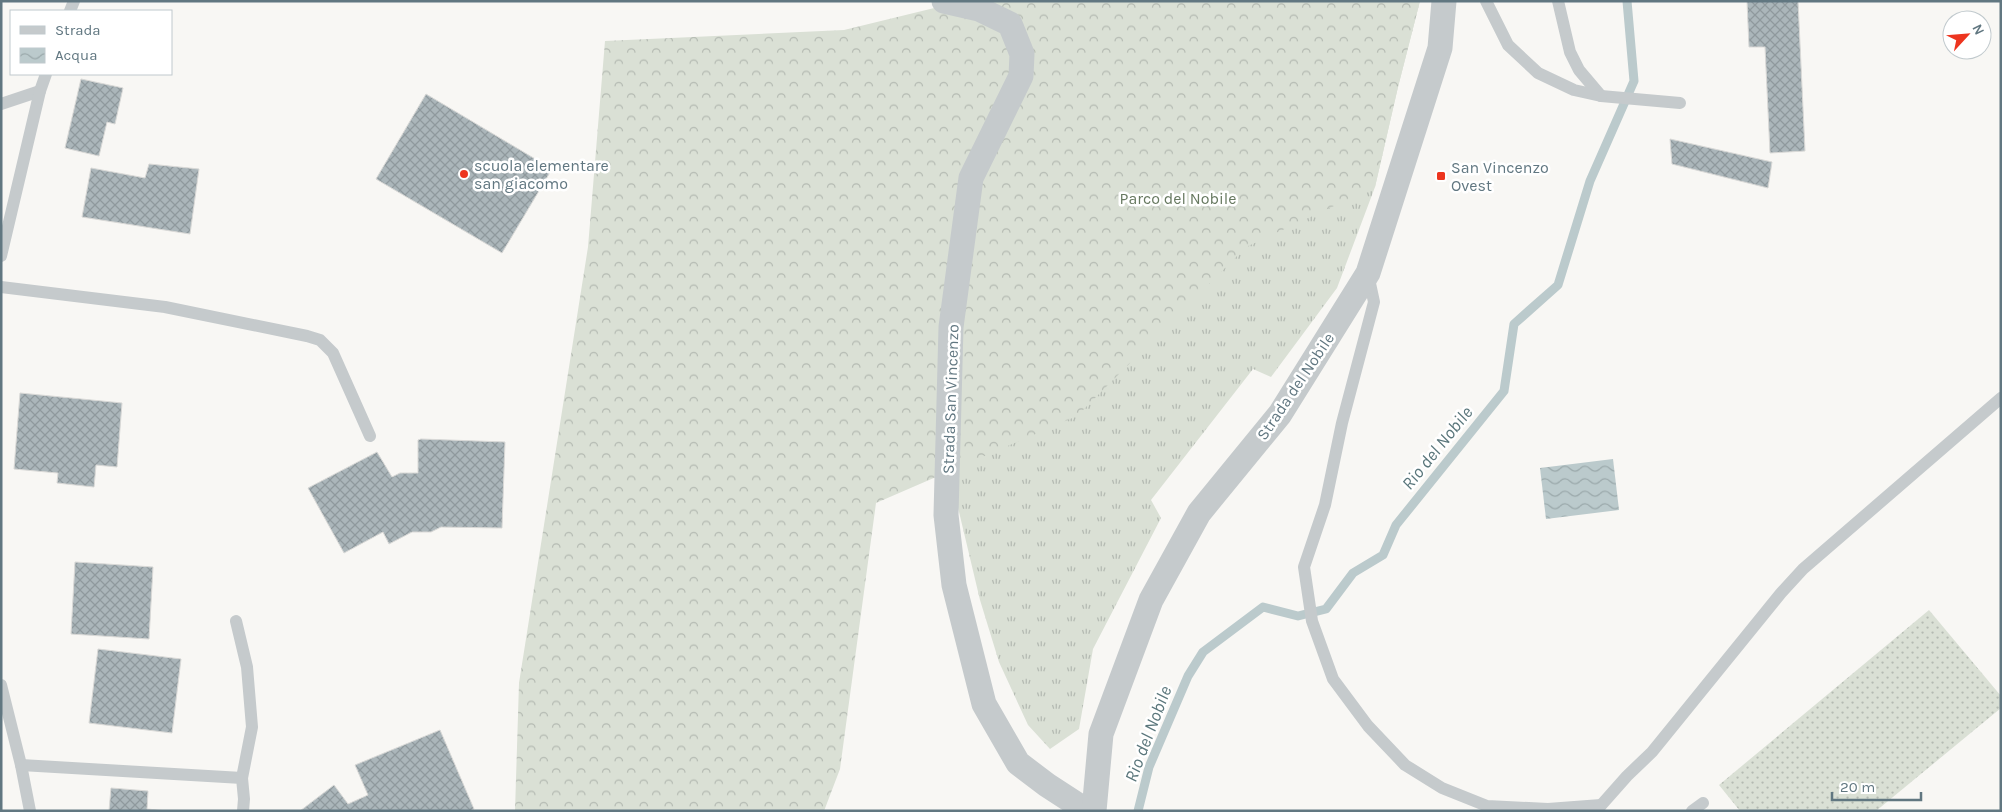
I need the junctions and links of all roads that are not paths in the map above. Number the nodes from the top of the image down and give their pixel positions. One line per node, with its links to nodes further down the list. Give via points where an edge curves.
1 (944, 1): 23 (street, Strada San Vincenzo, via 979,9 1010,24 1022,54 1021,76 972,178 951,327 946,515 954,585 984,704 1018,763)
2 (1444, 1): 11 (street, Strada del Nobile, via 1440,48)
3 (1486, 1): 7 (lane, via 1508,45 1538,73 1574,90)
4 (1558, 1): 7 (lane, via 1570,52 1579,70)
5 (46, 75): 6 (lane)
6 (40, 91): 9 (lane); 10 (lane)
7 (1601, 96): 8 (lane)
8 (1680, 103)
9 (1, 104)
10 (1, 256)
11 (1368, 273): 20 (lane, via 1374,302 1342,423 1325,505 1304,566 1312,621 1333,679 1368,726 1405,765 1442,788 1487,806); 24 (street, Strada del Nobile, via 1280,414 1199,513 1151,600 1101,734)
12 (1, 287): 14 (lane, via 165,307 320,340 333,353)
13 (2001, 398): 20 (lane, via 1803,569 1652,752)
14 (370, 436)
15 (236, 621): 18 (lane, via 248,667 252,727)
16 (1, 685): 17 (lane)
17 (22, 765): 18 (lane); 21 (lane)
18 (242, 778): 22 (lane)
19 (1703, 803): 25 (lane)
20 (1598, 808)
21 (30, 811)
22 (243, 811)
23 (1087, 811)
24 (1094, 811)
25 (1692, 811)

